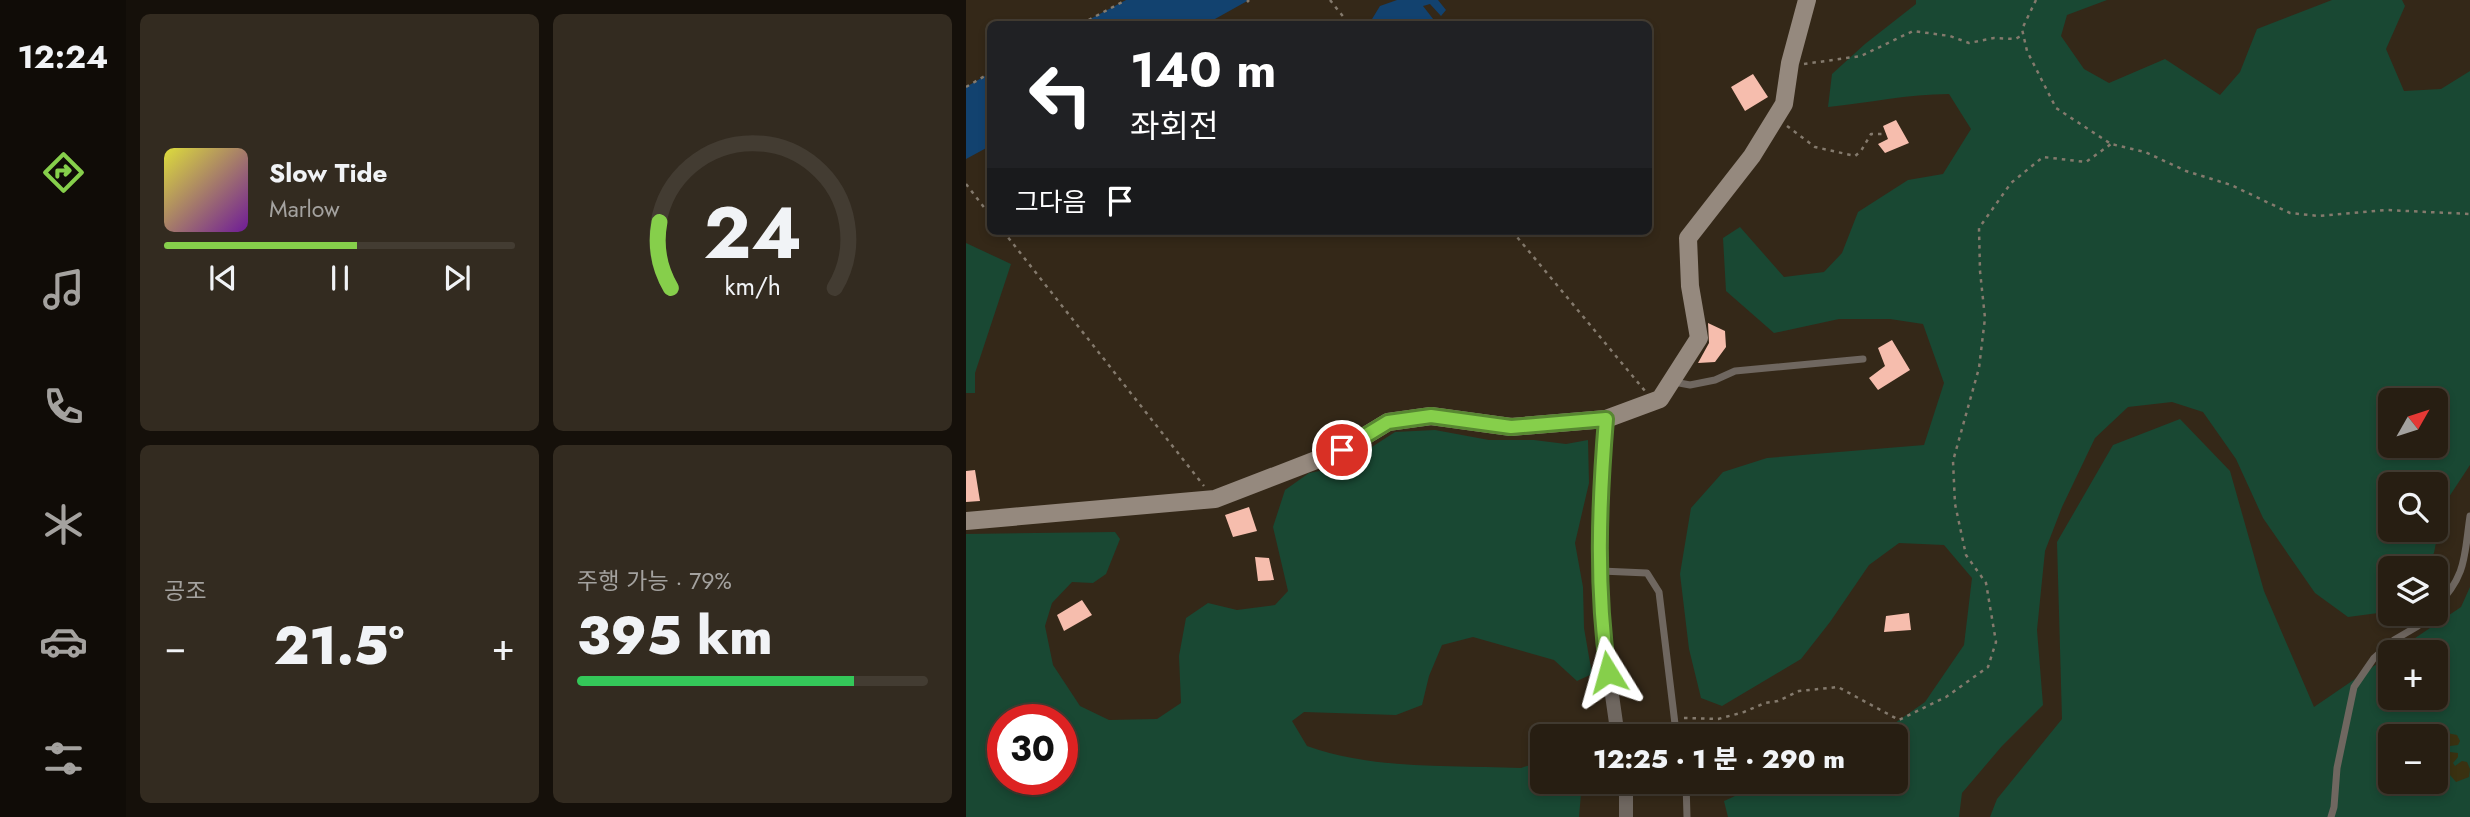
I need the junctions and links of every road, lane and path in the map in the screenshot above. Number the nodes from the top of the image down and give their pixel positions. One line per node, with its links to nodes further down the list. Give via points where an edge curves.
1 (1126, 0): 5 (path)
2 (1330, 0): 6 (path)
3 (1807, 0): 8 (street)
4 (2036, 0): 7 (path)
5 (1087, 21)
6 (1347, 21)
7 (2023, 35): 8 (path, via 1969,43 1913,32 1861,56); 13 (path, via 2056,108)
8 (1790, 63): 11 (street, via 1784,104)
9 (987, 75): 10 (path)
10 (966, 86)
11 (1775, 118): 12 (path, via 1815,147 1855,156 1871,134); 20 (street, via 1752,156 1688,238 1699,338)
12 (1883, 134)
13 (2111, 144): 16 (path, via 2231,185 2290,213 2319,216 2386,210); 29 (path, via 2085,162 2043,157 2011,183 1979,228 1985,318 1979,368 1953,461 1955,504 1966,555 1986,583 1996,642 1988,667 1946,697 1899,720 1838,687 1799,691 1718,719 1690,720)
14 (966, 184): 15 (path)
15 (987, 211)
16 (2470, 214)
17 (1006, 235): 23 (path)
18 (1515, 235): 21 (path)
19 (1863, 359): 20 (lane, via 1735,371 1690,385)
20 (1671, 382): 21 (street)
21 (1654, 401): 22 (street)
22 (1606, 419): 23 (street, via 1511,427 1431,416 1388,422 1342,450); 26 (street)
23 (1215, 499): 25 (street)
24 (2470, 516): 27 (lane, via 2466,559)
25 (966, 521)
26 (1600, 570): 29 (lane, via 1647,573 1659,592); 30 (street, via 1601,618)
27 (2448, 590)
28 (2418, 626): 36 (lane, via 2374,658 2354,687)
29 (1674, 715): 31 (lane)
30 (1616, 724)
31 (1676, 724)
32 (1626, 794): 34 (street)
33 (1686, 794): 35 (lane)
34 (1626, 817)
35 (1687, 817)
36 (2331, 817)

